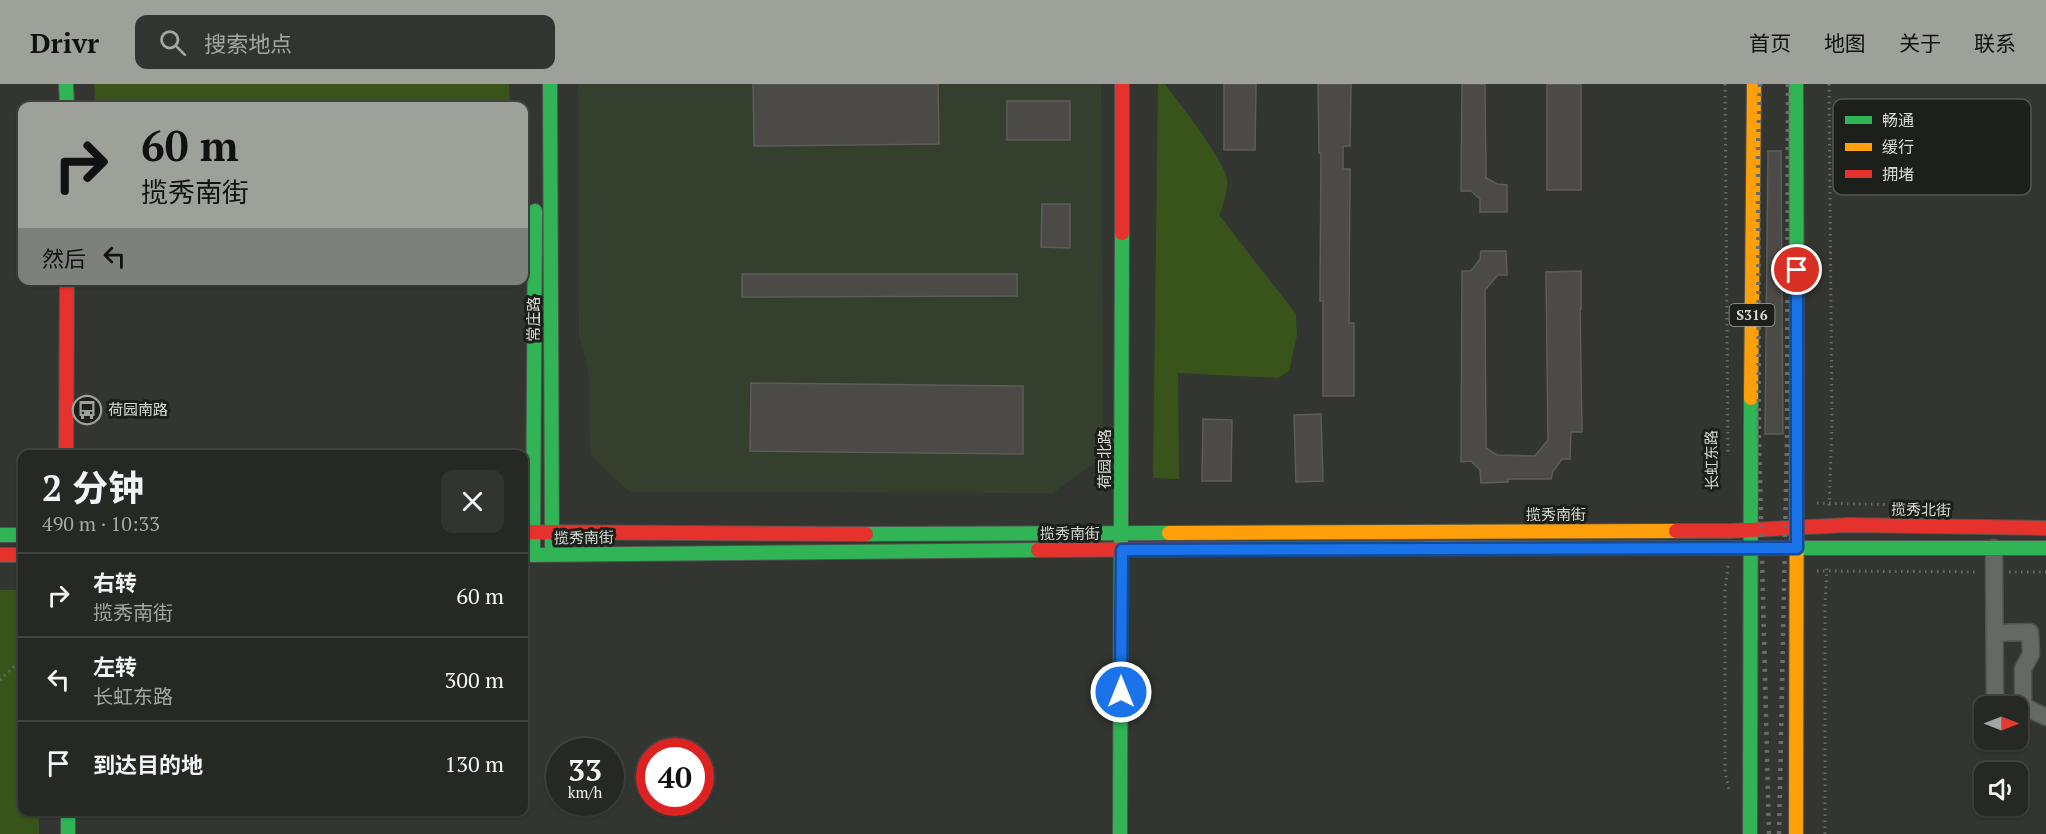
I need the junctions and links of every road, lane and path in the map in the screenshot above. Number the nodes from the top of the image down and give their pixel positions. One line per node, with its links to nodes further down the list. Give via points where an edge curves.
1 (66, 84): 8 (main road)
2 (550, 84): 18 (main road, 常庄路)
3 (1122, 84): 19 (main road, 荷园北路)
4 (1725, 84): 12 (path, 长虹东路)
5 (1754, 84): 16 (main road, S316)
6 (1796, 84): 13 (main road)
7 (1829, 84): 14 (path, via 1832,424)
8 (67, 102)
9 (535, 202): 17 (main road, 常庄路)
10 (67, 285): 11 (main road)
11 (66, 450)
12 (1729, 462)
13 (1796, 526): 14 (main road, 揽秀北街); 16 (main road, 揽秀南街); 24 (main road)
14 (1828, 526): 15 (main road, 揽秀北街)
15 (2046, 528)
16 (1749, 529): 19 (main road, 揽秀南街); 22 (main road, S316)
17 (528, 532): 18 (main road, 揽秀南街); 31 (main road, 常庄路)
18 (552, 532): 19 (main road, 揽秀南街); 32 (main road, 常庄路)
19 (1122, 532): 28 (main road, 荷园北路)
20 (0, 535): 21 (main road)
21 (18, 535)
22 (1749, 547): 23 (main road, 揽秀南街); 24 (main road, 揽秀南街); 48 (main road, S316)
23 (1730, 548): 28 (main road, 揽秀南街); 44 (path, via 1725,589 1725,772)
24 (1797, 548): 27 (main road); 33 (main road)
25 (1994, 548): 26 (main road); 27 (main road); 35 (street)
26 (2046, 548)
27 (1828, 549): 34 (path)
28 (1122, 550): 32 (main road, 揽秀南街); 47 (main road, 荷园北路)
29 (0, 555): 30 (main road)
30 (18, 555)
31 (528, 555): 32 (main road, 揽秀南街)
32 (552, 555)
33 (1797, 571): 34 (path); 49 (main road)
34 (1827, 571): 35 (path); 50 (path)
35 (1994, 572): 36 (path); 37 (street)
36 (2046, 572)
37 (1995, 633): 40 (street); 41 (street, via 2030,632 2031,654)
38 (18, 663): 39 (path)
39 (0, 680)
40 (1995, 696)
41 (2017, 696)
42 (2028, 711): 43 (street)
43 (2046, 717)
44 (1729, 793)
45 (68, 816): 46 (main road)
46 (68, 834)
47 (1120, 834)
48 (1750, 834)
49 (1796, 834)
50 (1825, 834)

